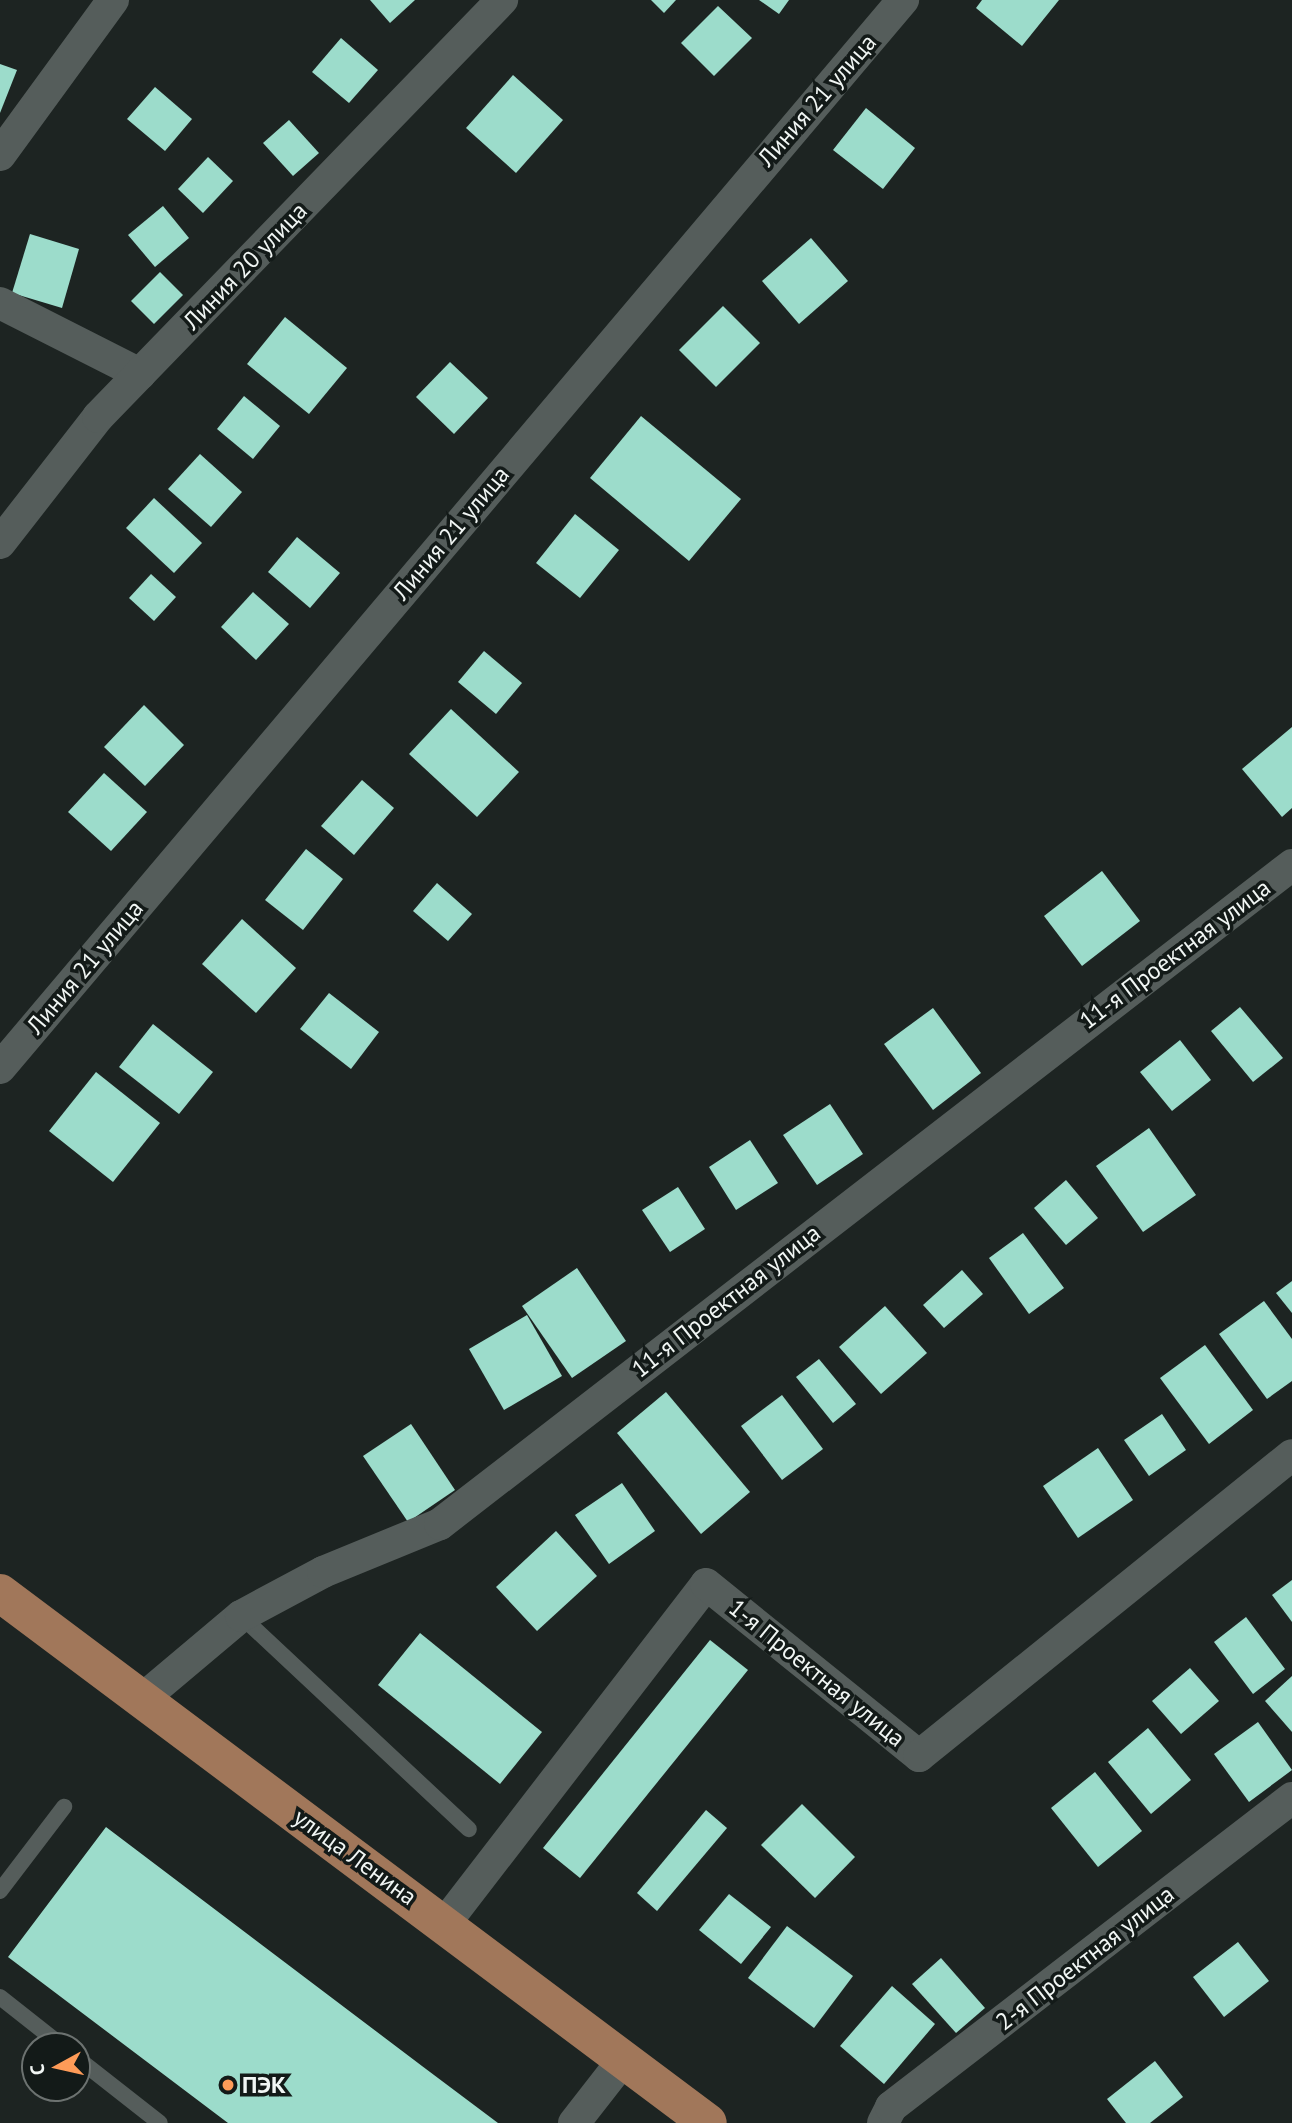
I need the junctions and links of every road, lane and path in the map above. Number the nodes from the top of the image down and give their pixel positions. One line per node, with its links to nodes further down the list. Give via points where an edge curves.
1 (113, 0): 4 (street)
2 (502, 0): 6 (street, Линия 20 улица)
3 (903, 0): 9 (street, Линия 21 улица)
4 (0, 155)
5 (0, 303): 6 (street)
6 (140, 374): 7 (street, Линия 20 улица, via 98,417)
7 (0, 543)
8 (1292, 865): 12 (street, 11-я Проектная улица, via 440,1524 323,1572)
9 (0, 1068)
10 (1292, 1455): 18 (street, 1-я Проектная улица, via 919,1756 706,1584)
11 (0, 1593): 13 (main road, улица Ленина)
12 (242, 1616): 13 (street, 11-я Проектная улица); 16 (lane)
13 (139, 1701): 18 (main road, улица Ленина)
14 (1292, 1798): 26 (street, 2-я Проектная улица, via 891,2107)
15 (64, 1807): 17 (lane)
16 (469, 1829)
17 (0, 1891)
18 (446, 1922): 21 (main road, улица Ленина)
19 (0, 1997): 20 (lane)
20 (44, 2032)
21 (624, 2059): 24 (street); 25 (main road, улица Ленина)
22 (91, 2069): 23 (lane)
23 (160, 2123)
24 (574, 2123)
25 (708, 2123)
26 (883, 2123)

